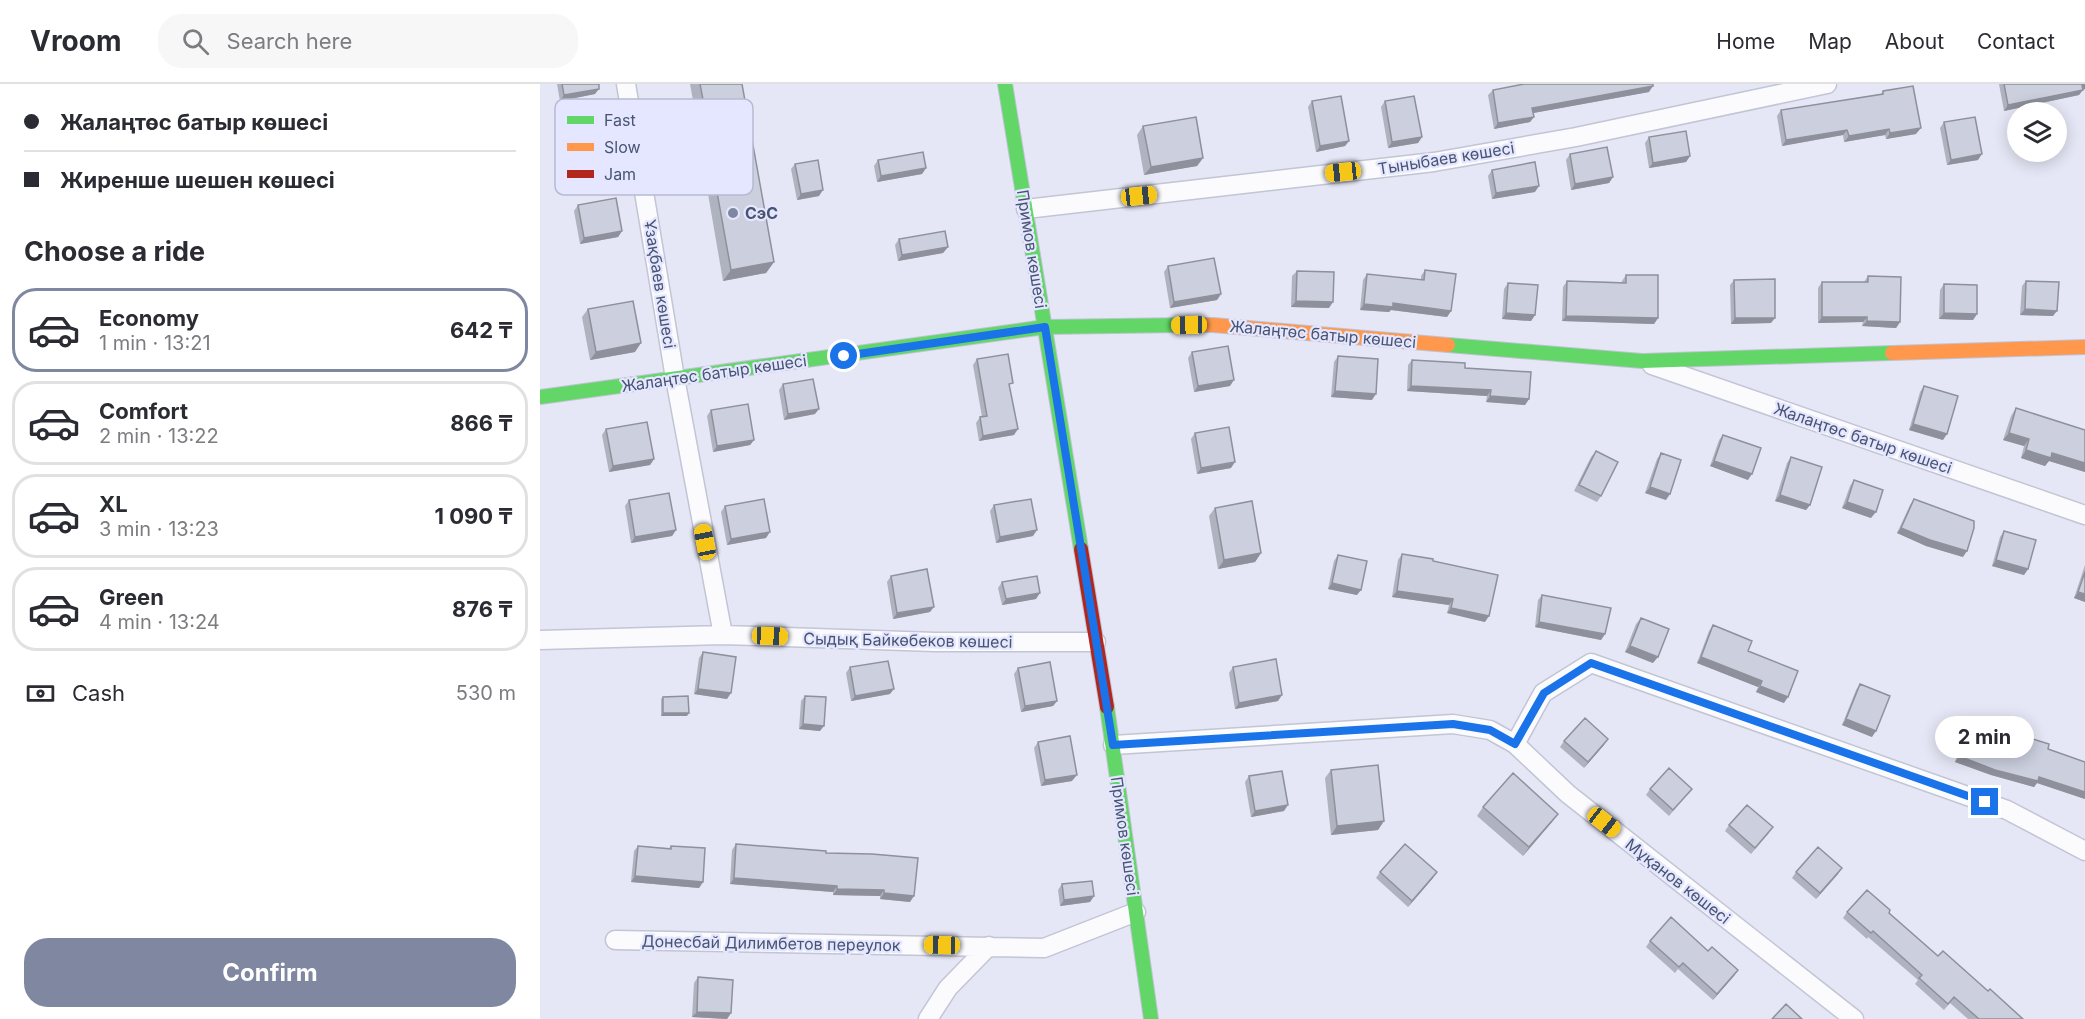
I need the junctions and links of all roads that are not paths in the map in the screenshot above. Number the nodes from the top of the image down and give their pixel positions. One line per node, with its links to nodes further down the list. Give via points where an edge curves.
1 (626, 84): 4 (street, Ұзақбаев көшесі)
2 (1005, 84): 6 (street, Примов көшесі)
3 (1827, 84): 6 (street, Тыныбаев көшесі, via 1576,137 1434,162)
4 (628, 99)
5 (644, 195): 10 (street, Ұзақбаев көшесі)
6 (1026, 209): 7 (street, Примов көшесі)
7 (1045, 327): 9 (street, Жалаңтөс батыр көшесі, via 1213,325); 10 (street, Жалаңтөс батыр көшесі); 15 (street, Примов көшесі)
8 (2085, 347): 9 (street, Жалаңтөс батыр көшесі)
9 (1642, 361): 12 (street, Жалаңтөс батыр көшесі)
10 (675, 378): 11 (street, Жалаңтөс батыр көшесі); 13 (street, Ұзақбаев көшесі)
11 (540, 397)
12 (2085, 515)
13 (723, 635): 14 (street, Сыдық Байкөбеков көшесі); 15 (street, Сыдық Байкөбеков көшесі, via 935,642)
14 (540, 640)
15 (1096, 642): 17 (street, Примов көшесі)
16 (1515, 744): 17 (street, Мұқанов көшесі, via 1490,730 1453,724); 18 (street, via 1544,693 1591,663 2007,810); 24 (street, Мұқанов көшесі, via 1568,794)
17 (1113, 745): 19 (street, Примов көшесі)
18 (2085, 851)
19 (1136, 912): 21 (street, Донесбай Дилимбетов переулок, via 1044,948); 23 (street, Примов көшесі)
20 (615, 940): 21 (street, Донесбай Дилимбетов переулок)
21 (989, 946): 22 (street, via 948,988)
22 (928, 1019)
23 (1151, 1019)
24 (1854, 1019)

